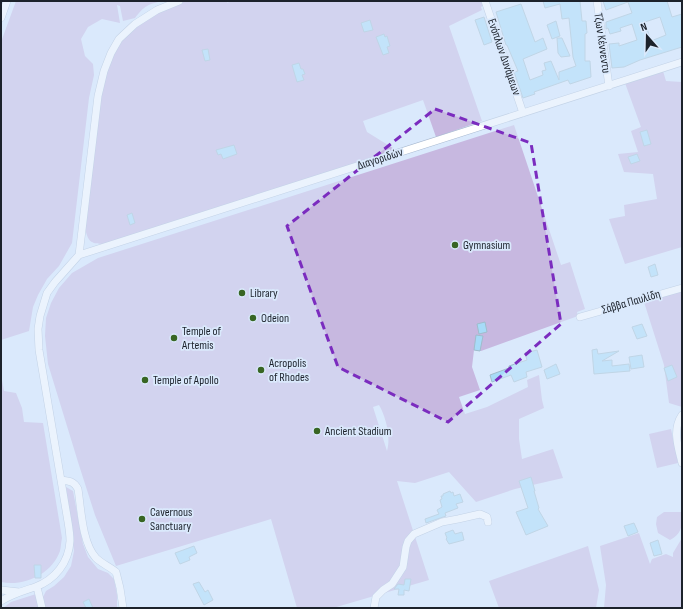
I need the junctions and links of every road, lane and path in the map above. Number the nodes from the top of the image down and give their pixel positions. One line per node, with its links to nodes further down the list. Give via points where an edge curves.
1 (7, 1): 5 (street)
2 (180, 1): 9 (street, via 157,10 130,28 119,39 111,53 98,96)
3 (485, 1): 8 (street, Ενόπλων Δυνάμεων)
4 (597, 1): 7 (street, Τζων Κέννεντυ)
5 (1, 18)
6 (682, 62): 7 (street, Διαγοριδών)
7 (609, 86): 8 (street, Διαγοριδών)
8 (523, 113): 9 (street, Διαγοριδών)
9 (79, 255): 14 (street, via 47,293 38,329 40,357)
10 (682, 288): 11 (street, Σάββα Παυλίδη)
11 (580, 317)
12 (682, 415): 13 (street, via 676,433)
13 (682, 463)
14 (61, 480): 16 (street, via 70,540 67,557 57,573); 21 (street, via 76,484 90,549 96,558 116,572)
15 (488, 522): 22 (street, via 487,517 480,514 442,522 414,534 408,541 403,567 392,584 376,597)
16 (37, 587): 18 (street); 20 (street)
17 (1, 590): 18 (street)
18 (19, 592): 19 (street)
19 (1, 601)
20 (42, 608)
21 (123, 608)
22 (374, 608)

